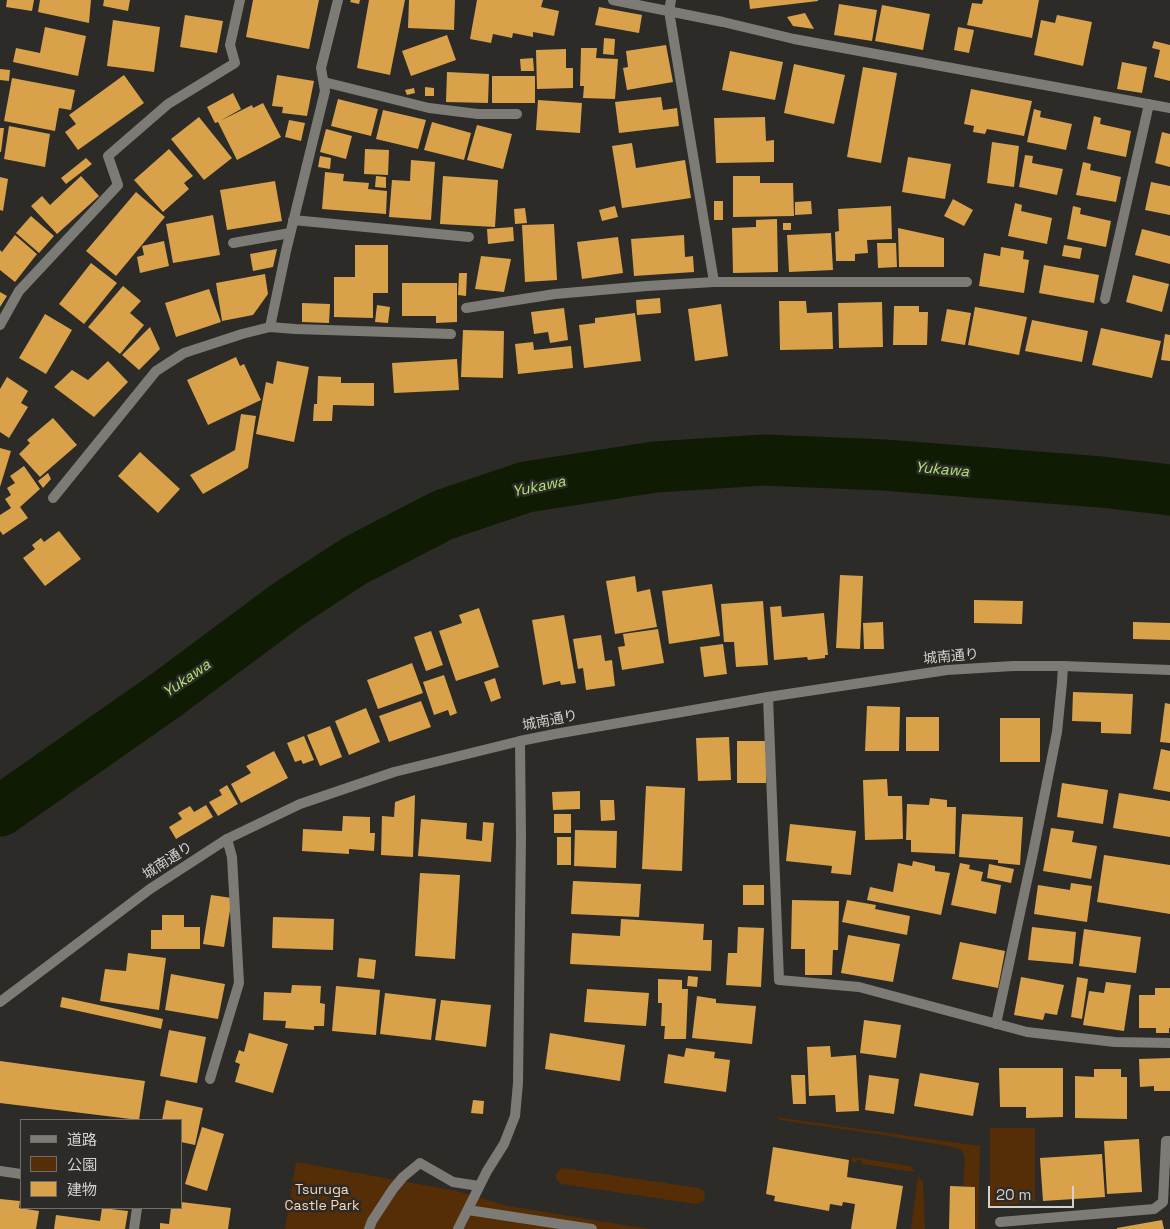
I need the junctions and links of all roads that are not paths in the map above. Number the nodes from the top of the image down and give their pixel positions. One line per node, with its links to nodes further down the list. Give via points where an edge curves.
1 (240, 0): 18 (street, via 230,45 235,63 168,104 108,156 118,185 19,291)
2 (338, 0): 6 (street, via 321,68)
3 (613, 0): 5 (street)
4 (671, 0): 5 (street)
5 (669, 11): 7 (street, via 794,39); 14 (street)
6 (324, 82): 9 (street, via 429,108 478,114); 10 (street, via 325,90)
7 (1149, 104): 8 (street); 16 (street)
8 (1170, 108)
9 (517, 114)
10 (293, 220): 11 (street); 12 (street)
11 (290, 233): 13 (street); 19 (street)
12 (469, 237)
13 (233, 243)
14 (714, 282): 15 (street); 17 (street, via 555,294)
15 (967, 282)
16 (1105, 299)
17 (466, 308)
18 (0, 325)
19 (270, 327): 20 (street); 21 (street, via 184,353 156,371)
20 (452, 334)
21 (53, 498)
22 (1063, 666): 23 (street, 城南通り); 24 (street, 城南通り, via 947,670); 28 (street, via 1055,741)
23 (1170, 670)
24 (768, 697): 25 (street, 城南通り); 28 (street, via 779,980 858,987)
25 (520, 741): 26 (street, 城南通り, via 394,772 300,804); 34 (street, via 518,1083 515,1116 504,1144)
26 (227, 840): 27 (street, 城南通り, via 150,889); 30 (street, via 232,857 239,983)
27 (0, 1002)
28 (996, 1024): 29 (street, via 1027,1032 1115,1042)
29 (1170, 1043)
30 (210, 1079)
31 (1170, 1141): 37 (street, via 1166,1141 1163,1202 1154,1209)
32 (0, 1171): 33 (street)
33 (20, 1174)
34 (479, 1186): 36 (street); 39 (street, via 453,1182 420,1163 393,1189)
35 (137, 1209): 38 (street)
36 (468, 1210): 40 (street); 41 (street)
37 (1000, 1222)
38 (134, 1229)
39 (369, 1229)
40 (458, 1229)
41 (592, 1229)

